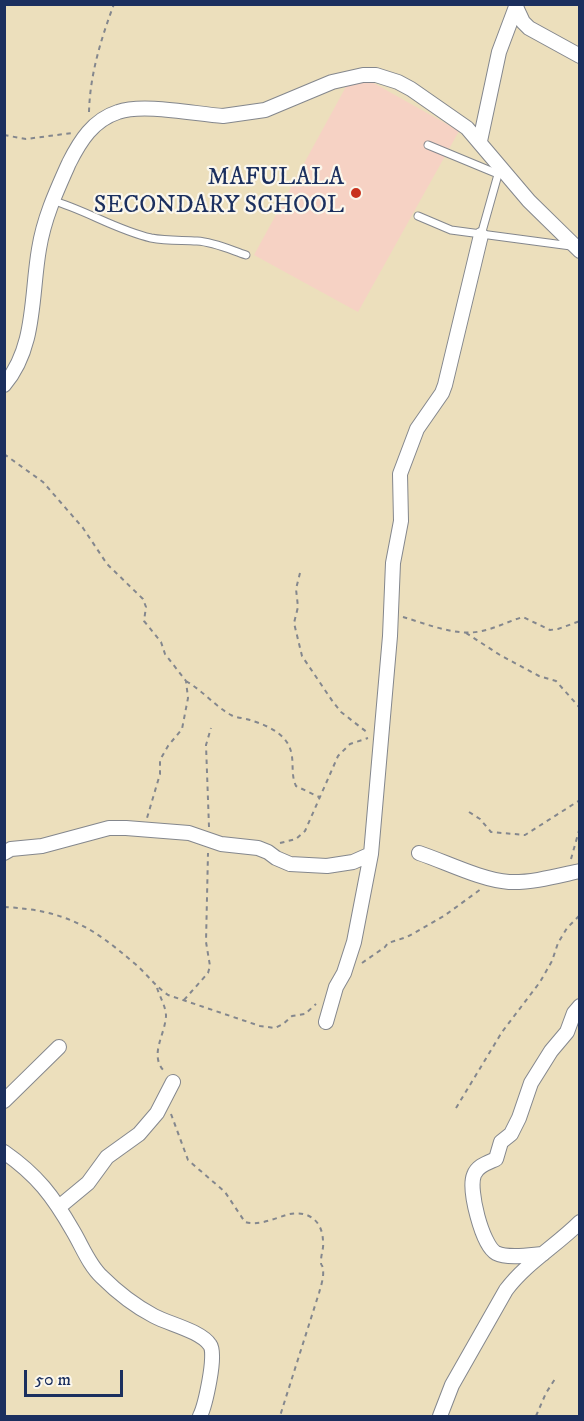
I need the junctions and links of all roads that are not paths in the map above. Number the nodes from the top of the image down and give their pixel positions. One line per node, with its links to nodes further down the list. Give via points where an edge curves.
1 (517, 6): 2 (street, via 529,28); 3 (street, via 499,52)
2 (579, 56)
3 (480, 141): 5 (street); 6 (street, via 411,89 376,75 363,75 332,82 277,106 250,113 223,116 135,109 118,112 88,131)
4 (428, 145): 5 (lane)
5 (499, 170): 8 (lane); 9 (street)
6 (51, 200): 10 (lane, via 149,237 200,241); 11 (street, via 39,249 22,360)
7 (418, 216): 8 (lane, via 451,230)
8 (481, 235): 9 (lane); 14 (street, via 445,385 417,429 400,474 402,512 393,562)
9 (577, 249)
10 (246, 255)
11 (4, 385)
12 (4, 853): 14 (street, via 109,828 189,833 264,850 285,863 327,866)
13 (419, 853): 15 (street, via 496,880 531,880)
14 (371, 854): 17 (street, via 360,920)
15 (573, 872)
16 (579, 1006): 24 (street, via 567,1032 531,1083 519,1118 511,1134 501,1142 496,1159 480,1166 472,1180 477,1213 489,1246 497,1253 511,1256)
17 (326, 1022)
18 (59, 1047): 20 (street)
19 (173, 1082): 22 (street, via 140,1134 107,1156 88,1183)
20 (4, 1101)
21 (4, 1152): 22 (street, via 26,1167)
22 (59, 1207): 25 (street, via 101,1276 143,1310 203,1338 211,1346 211,1368)
23 (579, 1222): 24 (street)
24 (543, 1254): 26 (street, via 516,1276 506,1290 452,1385)
25 (200, 1416)
26 (440, 1416)

